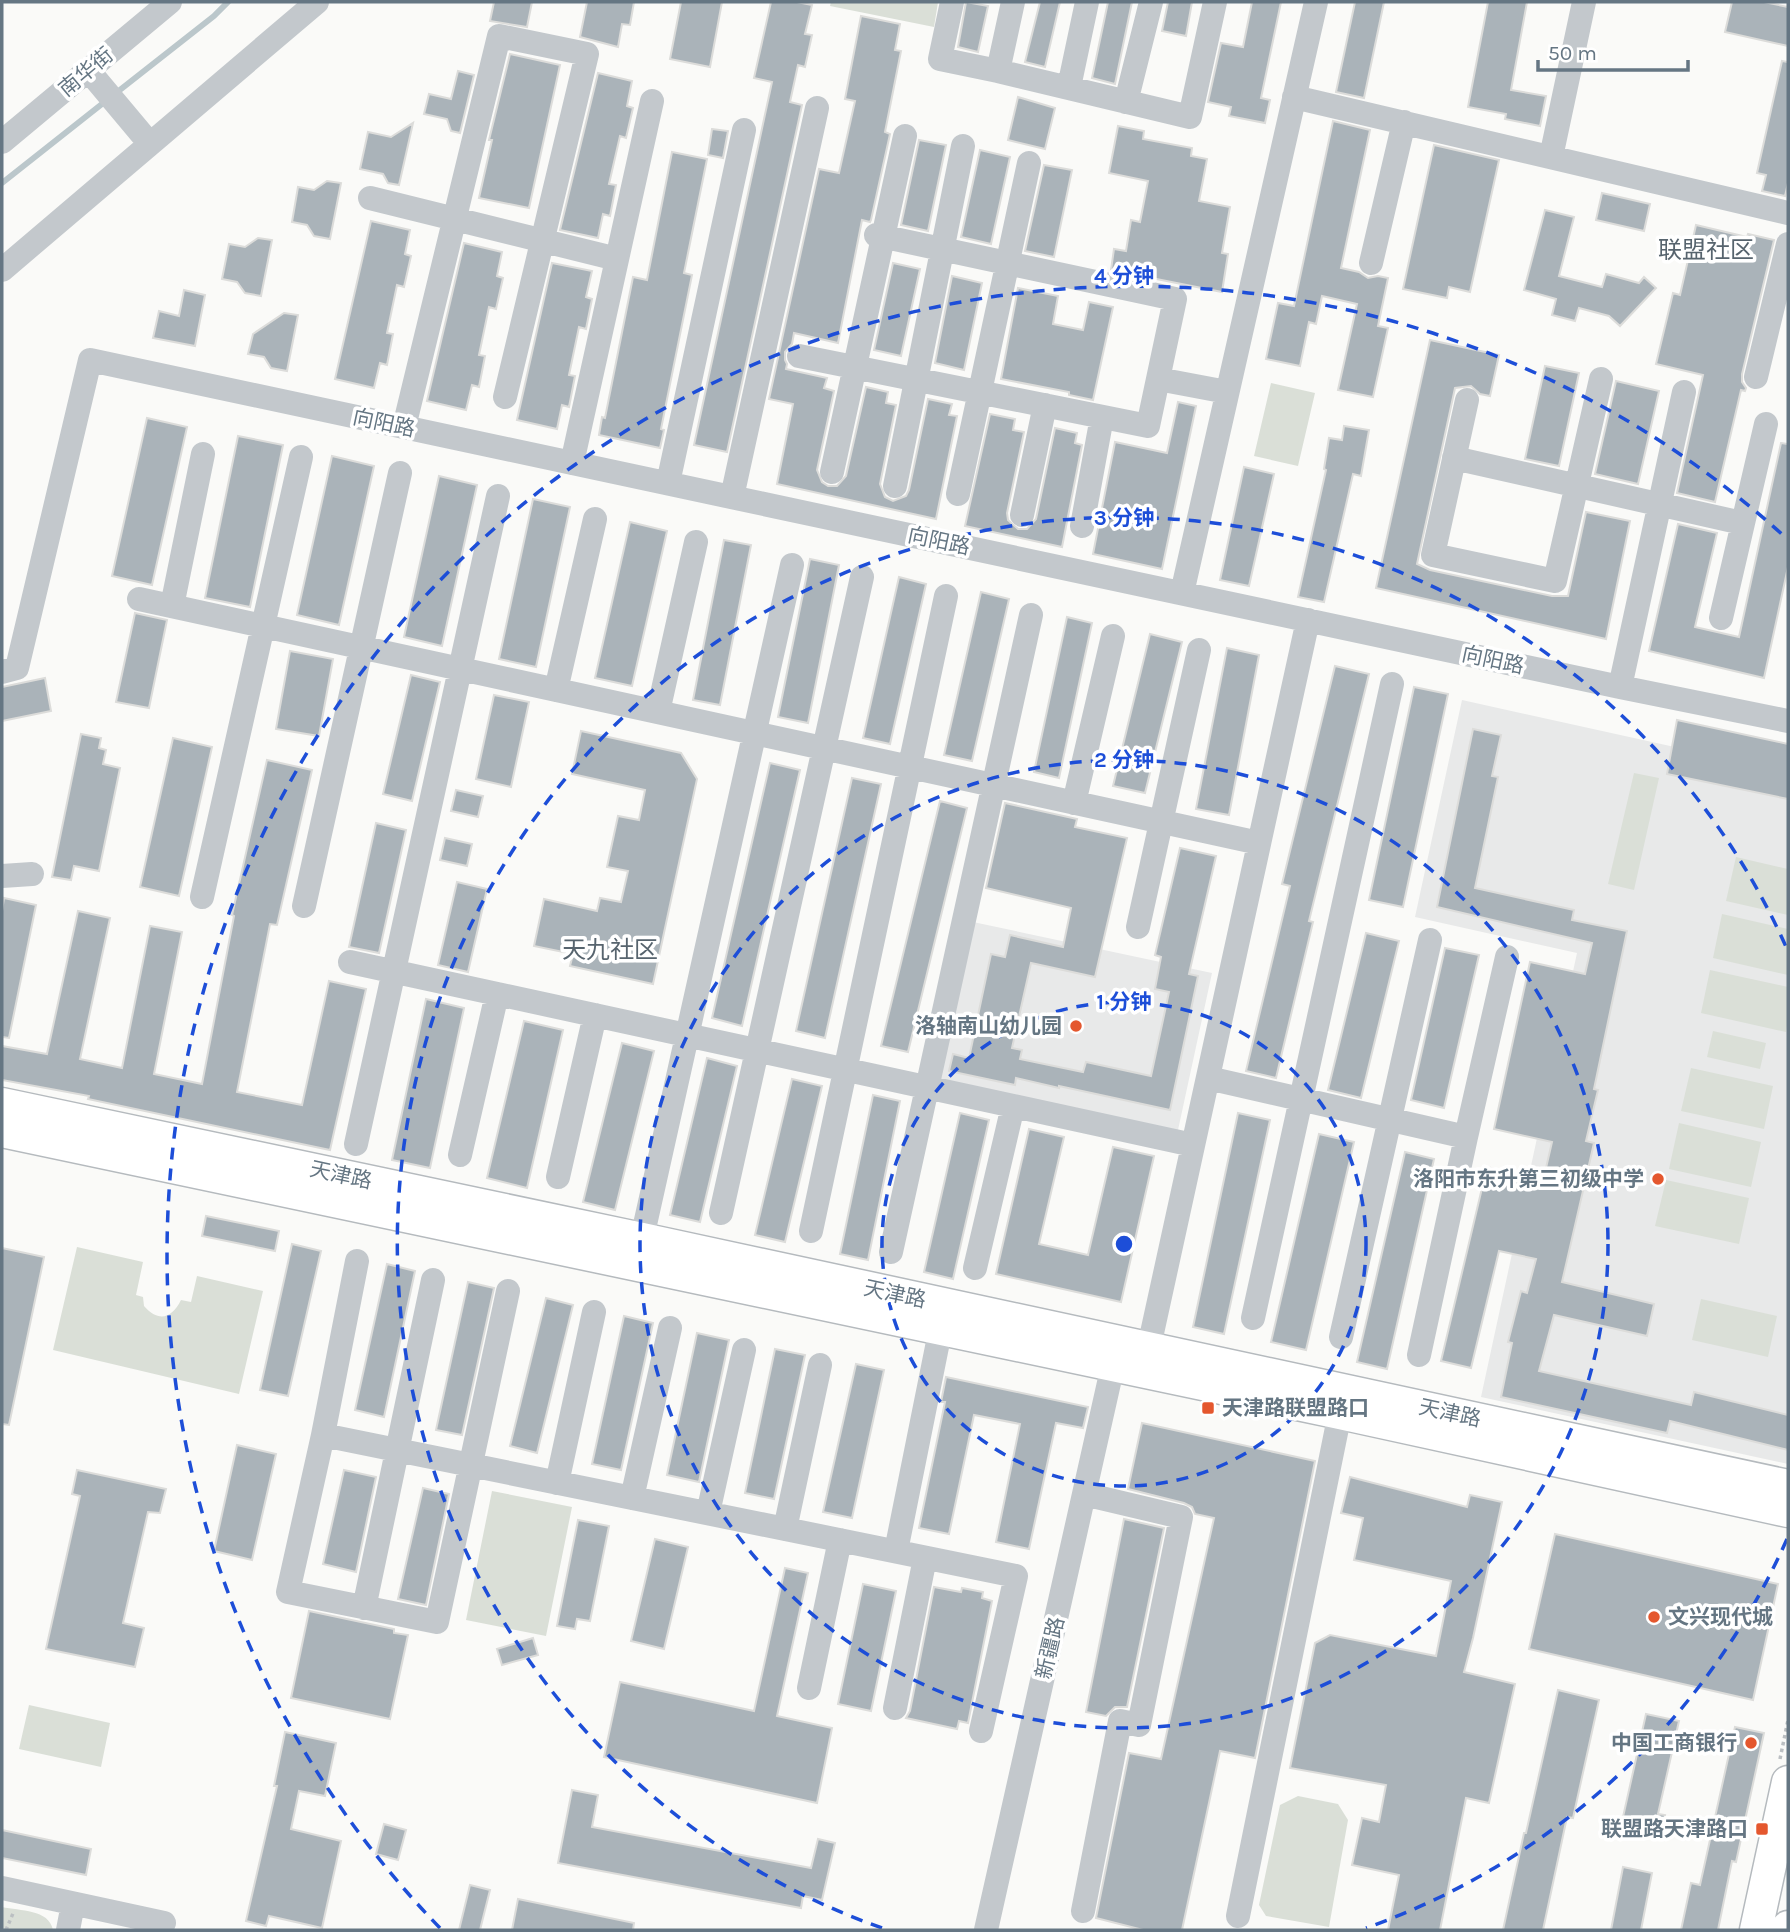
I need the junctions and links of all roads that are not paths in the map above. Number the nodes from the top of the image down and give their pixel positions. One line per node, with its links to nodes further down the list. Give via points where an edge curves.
1 (170, 2): 10 (street, 南华街)
2 (317, 2): 21 (street)
3 (952, 2): 11 (street, via 940,59)
4 (1013, 2): 11 (street)
5 (1087, 2): 12 (street)
6 (1151, 2): 15 (street)
7 (1214, 2): 15 (street, via 1190,117)
8 (1316, 2): 13 (street)
9 (1584, 2): 23 (street)
10 (88, 70): 20 (street, 南华街); 21 (street)
11 (998, 71): 12 (street)
12 (1069, 87): 15 (street)
13 (1294, 97): 17 (street); 43 (street)
14 (652, 101): 32 (street)
15 (1126, 102)
16 (817, 108): 62 (street)
17 (1404, 122): 23 (street); 34 (street)
18 (744, 130): 57 (street)
19 (905, 136): 28 (street)
20 (2, 142)
21 (150, 144): 35 (street)
22 (962, 146): 31 (street)
23 (1551, 157): 26 (street)
24 (1029, 163): 33 (street)
25 (370, 198): 27 (street)
26 (1788, 213)
27 (455, 219): 29 (street); 29 (street, via 499,36 587,54); 50 (street)
28 (879, 236): 31 (street); 37 (street)
29 (542, 241): 32 (street); 45 (street)
30 (1788, 244): 38 (street)
31 (942, 249): 33 (street); 39 (street)
32 (617, 259): 54 (street)
33 (1008, 263): 40 (street, via 1175,299); 42 (street)
34 (1371, 263)
35 (2, 270)
36 (799, 356): 37 (street)
37 (855, 367): 39 (street); 55 (street)
38 (1756, 377)
39 (916, 379): 42 (street); 58 (street)
40 (1158, 379): 43 (street); 48 (street, via 1148,426)
41 (1601, 379): 59 (street)
42 (979, 392): 47 (street); 60 (street)
43 (1227, 392): 71 (street)
44 (1684, 393): 63 (street)
45 (505, 397)
46 (1467, 400): 53 (street)
47 (1045, 405): 48 (street); 64 (street)
48 (1102, 417): 67 (street)
49 (1766, 424): 66 (street)
50 (404, 427): 54 (street, 向阳路); 83 (street, 向阳路, via 90,360 17,668)
51 (203, 454): 74 (street)
52 (301, 457): 78 (street)
53 (1454, 458): 59 (street); 59 (street, via 1433,555 1555,580)
54 (572, 463): 57 (street, 向阳路)
55 (832, 472)
56 (400, 473): 80 (street)
57 (668, 484): 62 (street, 向阳路)
58 (895, 486)
59 (1577, 486): 63 (street)
60 (958, 494)
61 (499, 496): 82 (street)
62 (732, 497): 71 (street, 向阳路)
63 (1660, 505): 66 (street); 85 (street)
64 (1022, 515)
65 (595, 519): 86 (street)
66 (1742, 523): 76 (street)
67 (1082, 526)
68 (695, 541): 87 (street)
69 (792, 565): 89 (street)
70 (862, 577): 90 (street)
71 (1182, 593): 77 (street, 向阳路)
72 (946, 596): 91 (street)
73 (139, 599): 74 (street)
74 (172, 606): 78 (street)
75 (1031, 615): 92 (street)
76 (1721, 618)
77 (1308, 620): 85 (street, 向阳路); 95 (street)
78 (263, 626): 80 (street); 98 (street)
79 (1113, 636): 93 (street)
80 (362, 647): 82 (street); 99 (street)
81 (1199, 650): 94 (street)
82 (460, 669): 86 (street); 104 (street)
83 (2, 672)
84 (1392, 684): 112 (street)
85 (1620, 687): 88 (street, 向阳路)
86 (556, 690): 87 (street)
87 (658, 712): 89 (street)
88 (1788, 721)
89 (755, 733): 90 (street); 107 (street)
90 (824, 748): 91 (street); 108 (street)
91 (909, 767): 92 (street); 109 (street)
92 (993, 786): 93 (street); 111 (street)
93 (1074, 803): 94 (street)
94 (1161, 822): 95 (street); 100 (street)
95 (1259, 844): 110 (street)
96 (33, 874): 97 (street)
97 (2, 876)
98 (202, 897)
99 (304, 906)
100 (1138, 927)
101 (1430, 940): 115 (street)
102 (1507, 957): 117 (street)
103 (350, 962): 104 (street)
104 (394, 971): 105 (street); 118 (street)
105 (497, 994): 106 (street); 120 (street)
106 (595, 1015): 107 (street); 121 (street)
107 (687, 1035): 108 (street); 124 (street)
108 (757, 1051): 109 (street); 122 (street)
109 (845, 1069): 111 (street); 123 (street)
110 (1208, 1079): 112 (street); 119 (street)
111 (927, 1087): 114 (street); 125 (street)
112 (1301, 1099): 115 (street); 132 (street)
113 (2, 1104): 124 (main road, 天津路)
114 (1013, 1106): 119 (street); 127 (street)
115 (1390, 1119): 117 (street); 134 (street)
116 (2, 1131): 124 (main road, 天津路)
117 (1466, 1137): 136 (street)
118 (356, 1144)
119 (1193, 1145): 137 (street)
120 (460, 1155)
121 (558, 1177)
122 (721, 1213)
123 (811, 1231)
124 (639, 1251): 131 (main road, 天津路)
125 (891, 1252)
126 (357, 1261): 141 (street)
127 (975, 1268)
128 (433, 1280): 142 (street)
129 (508, 1291): 143 (street)
130 (594, 1312): 144 (street)
131 (943, 1316): 137 (main road, 天津路); 139 (main road, 天津路); 152 (street)
132 (1253, 1318)
133 (670, 1328): 147 (street)
134 (1341, 1337)
135 (744, 1349): 149 (street)
136 (1419, 1355)
137 (1146, 1360): 139 (main road, 天津路); 140 (main road, 天津路); 145 (main road, 天津路)
138 (820, 1365): 150 (street)
139 (1113, 1365): 146 (street, 新疆路)
140 (1340, 1413): 148 (main road, 天津路); 162 (street)
141 (323, 1435): 142 (street); 154 (street, via 288,1592)
142 (399, 1451): 143 (street); 154 (street)
143 (471, 1465): 144 (street); 154 (street, via 437,1622)
144 (557, 1483): 147 (street)
145 (1788, 1486)
146 (1084, 1494): 161 (street, via 1181,1517 1139,1725 1120,1721); 165 (street, 新疆路)
147 (632, 1498): 149 (street)
148 (1788, 1511)
149 (708, 1513): 150 (street)
150 (785, 1529): 151 (street)
151 (840, 1540): 152 (street); 155 (street)
152 (896, 1551): 153 (street)
153 (925, 1558): 156 (street); 157 (street, via 1016,1576)
154 (365, 1608)
155 (808, 1688)
156 (895, 1708)
157 (981, 1731)
158 (1788, 1782): 166 (main road)
159 (2, 1888): 160 (street)
160 (73, 1904): 163 (street); 164 (street)
161 (1083, 1911)
162 (1238, 1916)
163 (164, 1923)
164 (68, 1930)
165 (986, 1930)
166 (1756, 1930)

